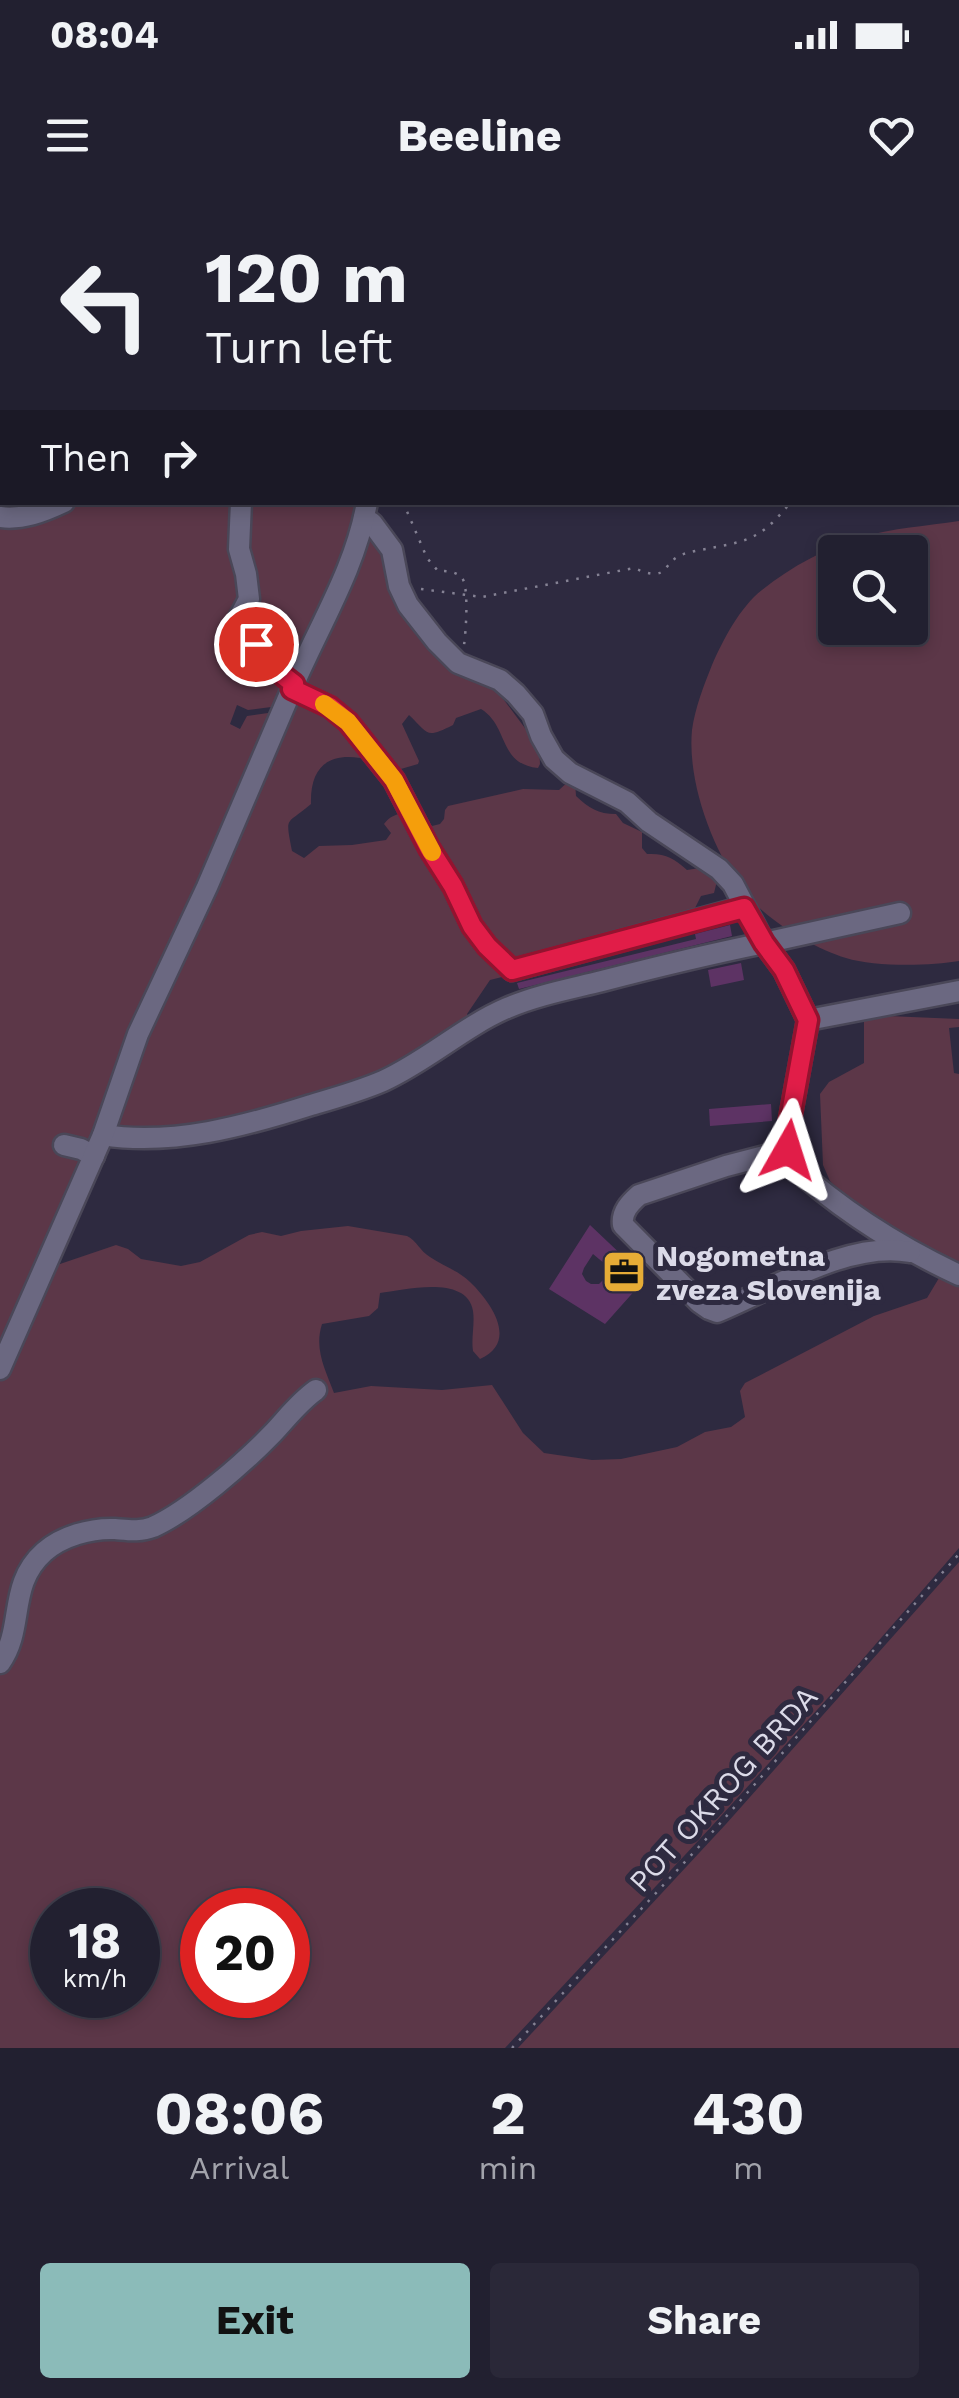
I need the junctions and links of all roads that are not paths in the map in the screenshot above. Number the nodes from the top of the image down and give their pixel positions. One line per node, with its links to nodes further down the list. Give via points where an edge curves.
1 (57, 505): 4 (lane)
2 (241, 505): 5 (lane, via 249,599 238,620)
3 (366, 510): 5 (lane, via 331,608); 6 (lane, via 392,550 408,605 458,663 500,680 533,714 554,759 720,869)
4 (0, 517)
5 (293, 686): 9 (lane, via 348,722 394,780 472,926); 13 (lane, via 138,1034)
6 (744, 908): 8 (lane); 9 (lane)
7 (900, 913): 8 (lane)
8 (764, 943): 11 (lane); 12 (lane)
9 (512, 970): 11 (lane)
10 (959, 990): 12 (lane)
11 (517, 1004): 13 (lane, via 383,1081 279,1115 156,1138)
12 (808, 1020): 15 (lane)
13 (103, 1135): 16 (lane)
14 (64, 1145): 16 (lane)
15 (788, 1150): 17 (lane, via 790,1164 825,1194); 17 (lane, via 639,1194 622,1225 699,1302 718,1312 843,1259)
16 (94, 1156): 19 (lane)
17 (912, 1252): 18 (lane)
18 (959, 1275)
19 (0, 1369)
20 (316, 1390): 21 (lane, via 176,1515 148,1529 88,1532 46,1550 20,1590 12,1646)
21 (0, 1662)

